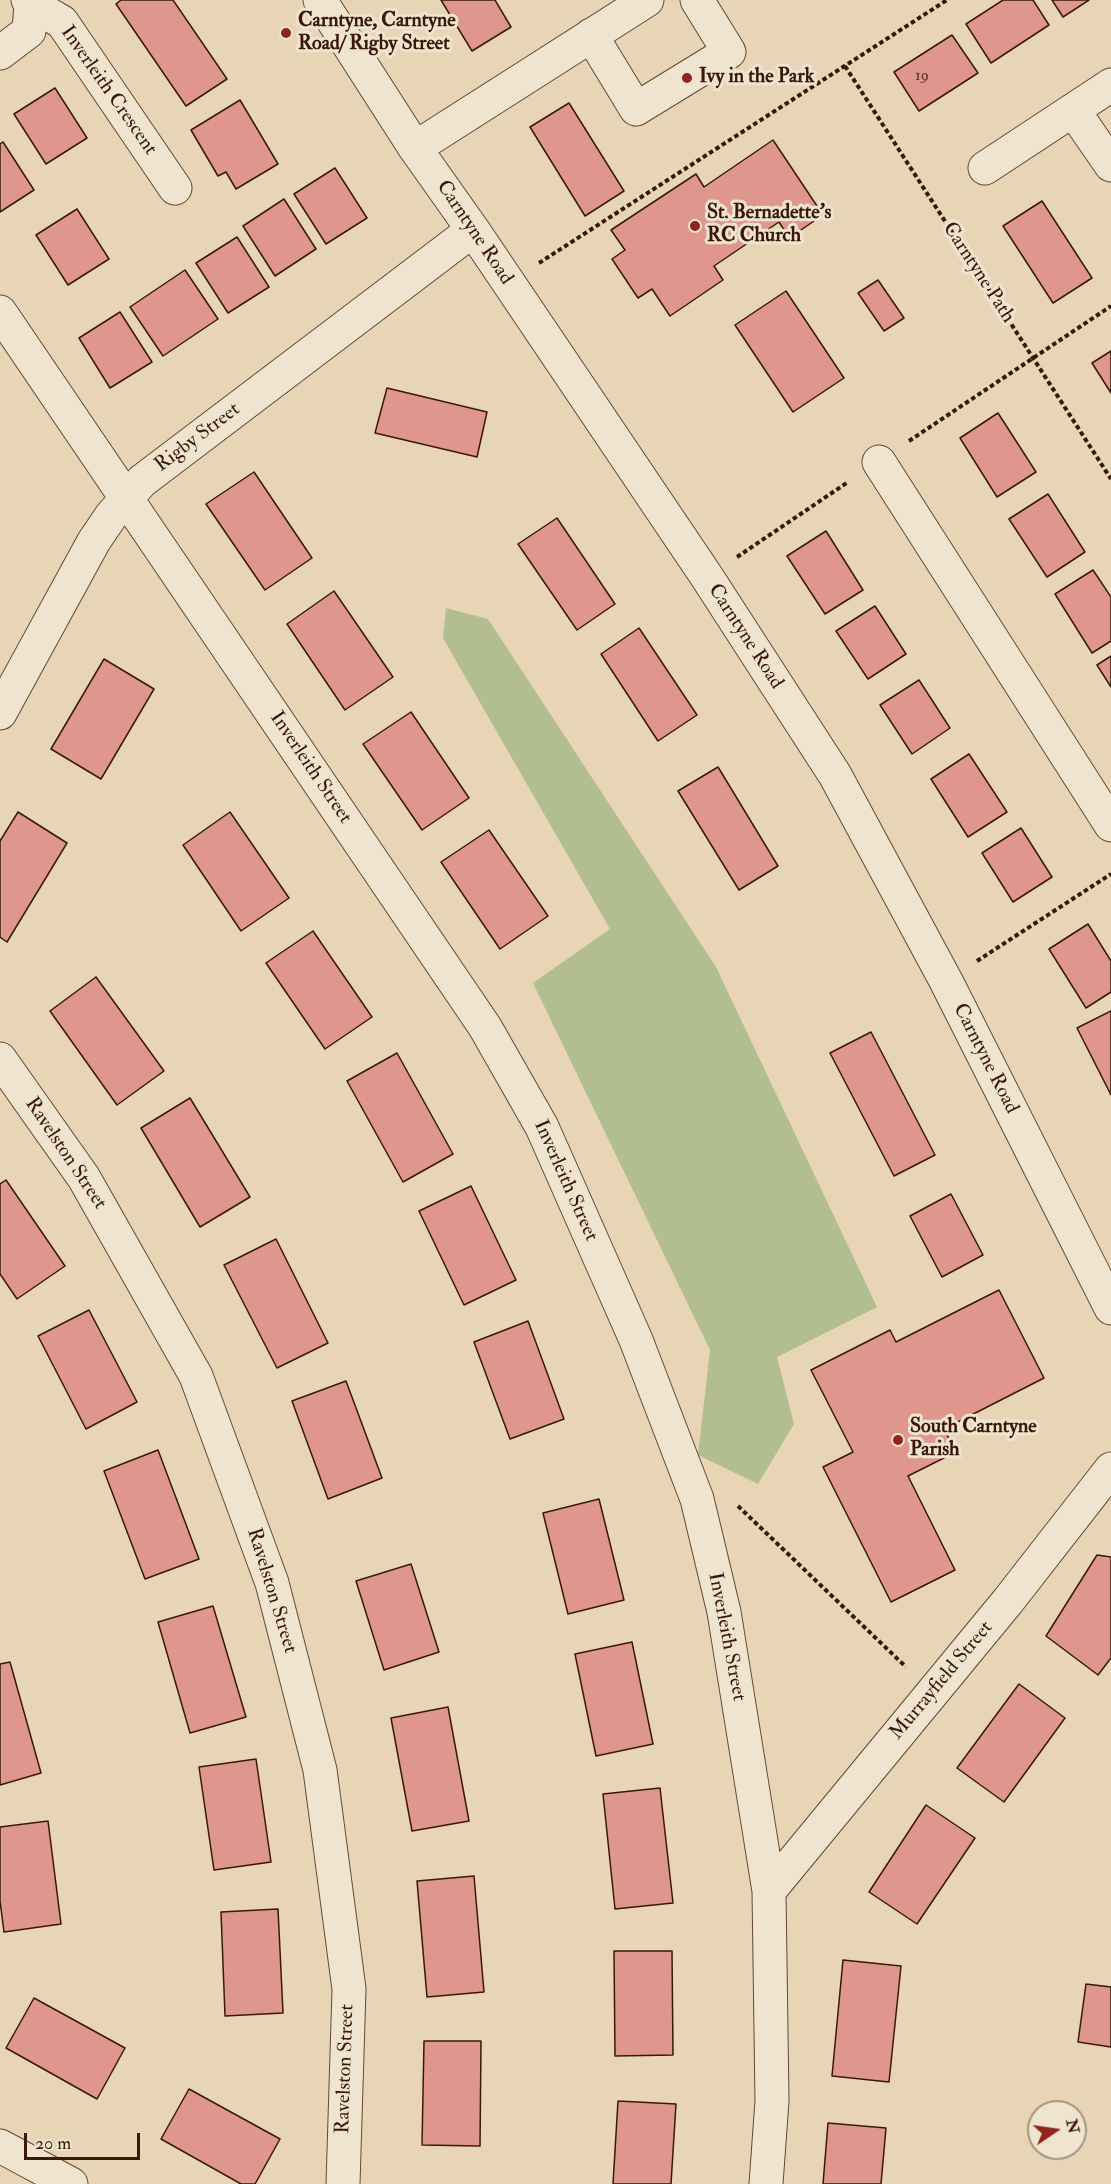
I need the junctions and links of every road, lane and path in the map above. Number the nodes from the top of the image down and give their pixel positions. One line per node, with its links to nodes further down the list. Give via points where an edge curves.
1 (320, 0): 11 (street, Carntyne Road)
2 (647, 0): 6 (street)
3 (697, 0): 6 (street, via 729,52 636,109)
4 (947, 0): 8 (path)
5 (29, 2): 7 (street, Inverleith Crescent, via 29,32); 14 (street, Inverleith Crescent, via 62,22)
6 (591, 35): 11 (street)
7 (0, 53)
8 (845, 66): 16 (path); 19 (path, Carntyne Path)
9 (1111, 85): 10 (street)
10 (1073, 110): 12 (street); 13 (street)
11 (415, 148): 15 (street, Carntyne Road)
12 (1111, 165)
13 (985, 168)
14 (175, 188)
15 (473, 230): 16 (street, Carntyne Road); 20 (street, Rigby Street, via 163,464)
16 (508, 283): 24 (street, Carntyne Road, via 835,775)
17 (0, 312): 20 (street, Inverleith Street)
18 (879, 462): 22 (street)
19 (1111, 479)
20 (126, 497): 21 (street, Rigby Street, via 94,541); 28 (street, Inverleith Street, via 485,1027 542,1127 636,1340)
21 (0, 713)
22 (1111, 825)
23 (1111, 874): 24 (path)
24 (946, 981): 26 (street, Carntyne Road)
25 (0, 1059): 33 (street, Ravelston Street, via 84,1178 196,1376 272,1583 320,1770 349,1989)
26 (1111, 1308)
27 (1111, 1469): 29 (street, Murrayfield Street)
28 (697, 1499): 29 (path, via 727,1495); 30 (street, Inverleith Street, via 724,1612)
29 (932, 1693): 30 (street, Murrayfield Street)
30 (769, 1891): 34 (street, Inverleith Street, via 772,2101)
31 (0, 2146): 32 (street)
32 (71, 2184)
33 (343, 2184)
34 (766, 2184)

